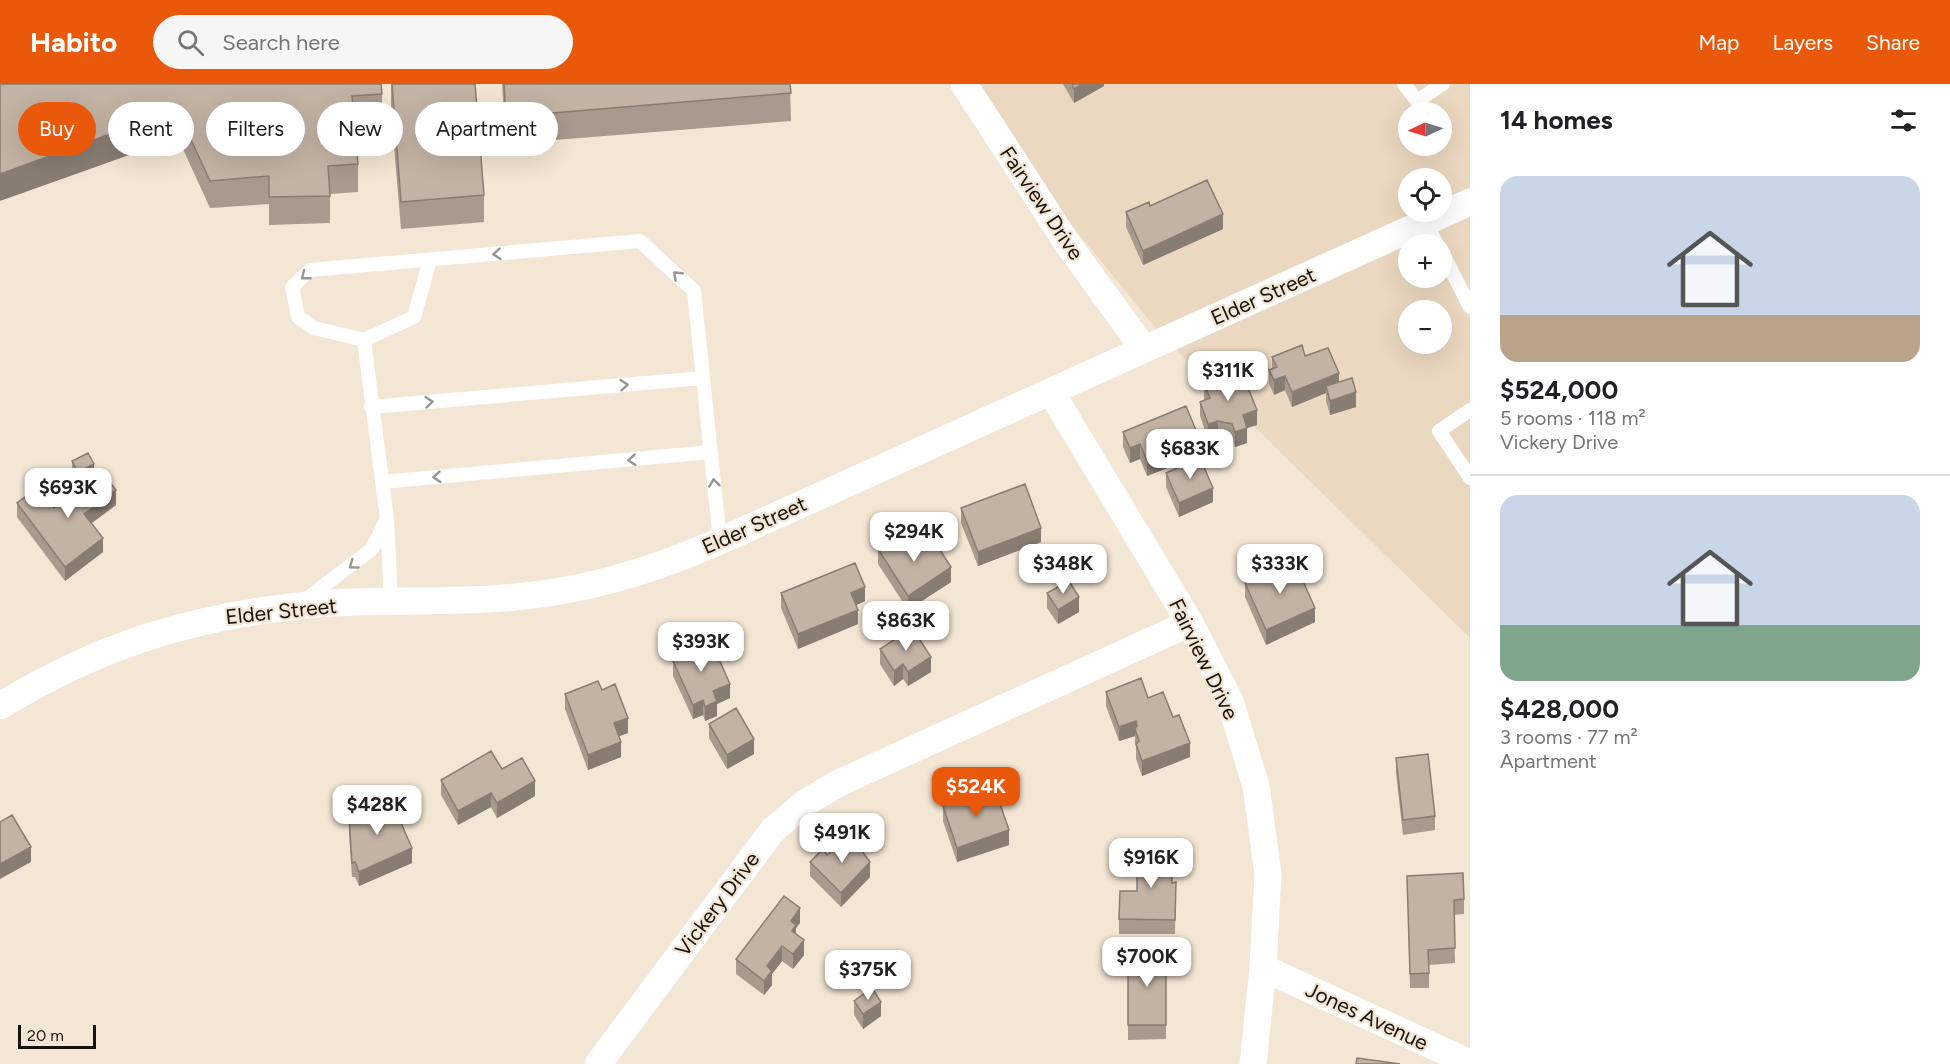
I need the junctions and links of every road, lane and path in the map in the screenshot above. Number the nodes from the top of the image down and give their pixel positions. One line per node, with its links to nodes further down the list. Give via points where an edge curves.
1 (964, 84): 11 (street, Fairview Drive, via 1067,243)
2 (1404, 84): 3 (lane, via 1417,101)
3 (1443, 84)
4 (1470, 202): 5 (street, Elder Street)
5 (1431, 233): 11 (street, Elder Street)
6 (430, 260): 10 (lane, via 414,317); 10 (lane, one-way to 10, via 310,270 292,287 298,317 314,328); 12 (lane, one-way to 6, via 694,291 640,241)
7 (1452, 267): 8 (lane)
8 (1466, 287): 9 (lane)
9 (1470, 307)
10 (364, 340): 14 (lane)
11 (1144, 349): 13 (street, Elder Street)
12 (703, 378): 14 (lane, one-way to 12); 16 (lane)
13 (1051, 392): 20 (street, Elder Street); 23 (street, Fairview Drive)
14 (371, 407): 18 (lane)
15 (1470, 410): 17 (lane, via 1439,431)
16 (711, 452): 18 (lane, one-way to 18); 20 (lane, one-way to 16)
17 (1470, 478)
18 (382, 482): 19 (lane)
19 (387, 519): 21 (lane); 22 (lane, one-way to 22, via 372,549)
20 (720, 541): 21 (street, Elder Street, via 640,571 581,587 515,597)
21 (391, 602): 22 (street, Elder Street)
22 (297, 606): 24 (street, Elder Street, via 207,619 152,634 87,659)
23 (1190, 623): 25 (street, Fairview Drive, via 1230,701 1256,786 1268,874); 27 (street, Vickery Drive, via 839,783 805,803 773,830)
24 (0, 706)
25 (1263, 968): 26 (street, Jones Avenue); 28 (street, Fairview Drive)
26 (1470, 1063)
27 (598, 1064)
28 (1253, 1064)

